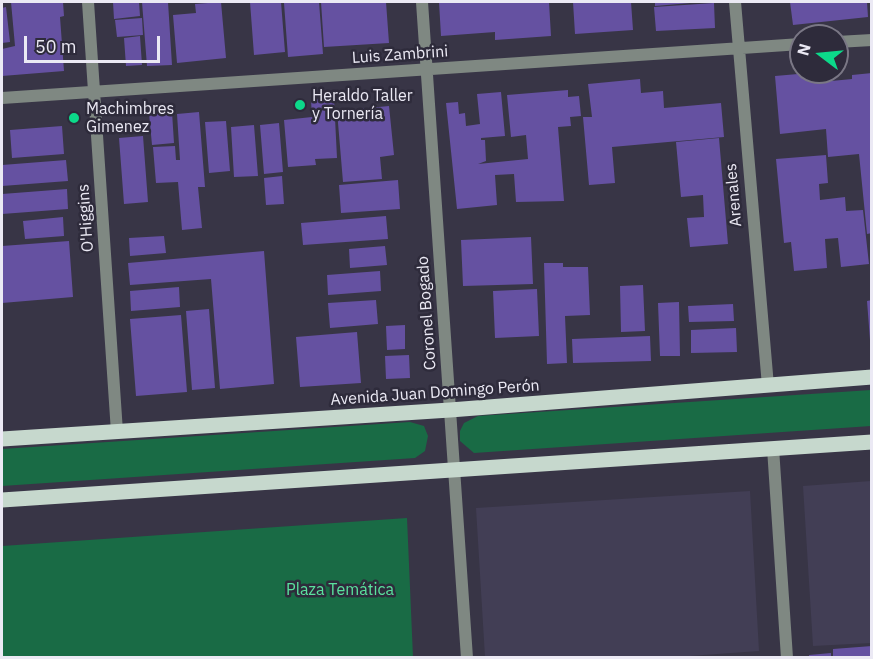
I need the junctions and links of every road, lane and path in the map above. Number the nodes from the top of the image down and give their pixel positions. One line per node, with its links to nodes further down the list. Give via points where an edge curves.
1 (88, 2): 9 (street, O'Higgins)
2 (422, 2): 8 (street, Coronel Bogado)
3 (735, 2): 7 (street, Arenales)
4 (872, 40): 5 (street)
5 (849, 41)
6 (789, 45): 7 (street, Luis Zambrini)
7 (738, 49): 8 (street, Luis Zambrini); 12 (street, Arenales)
8 (427, 70): 9 (street, Luis Zambrini); 13 (street, Coronel Bogado)
9 (95, 92): 10 (street, Luis Zambrini); 14 (street, O'Higgins)
10 (2, 98)
11 (872, 377): 12 (main road, Avenida Juan Domingo Perón)
12 (768, 386): 13 (main road, Avenida Juan Domingo Perón)
13 (450, 410): 14 (main road, Avenida Juan Domingo Perón); 18 (street, Coronel Bogado)
14 (117, 432): 15 (main road, Avenida Juan Domingo Perón)
15 (2, 439)
16 (872, 442): 17 (main road)
17 (772, 448): 18 (main road); 21 (street)
18 (454, 469): 19 (main road); 20 (street, Coronel Bogado)
19 (2, 500)
20 (467, 657)
21 (787, 657)

